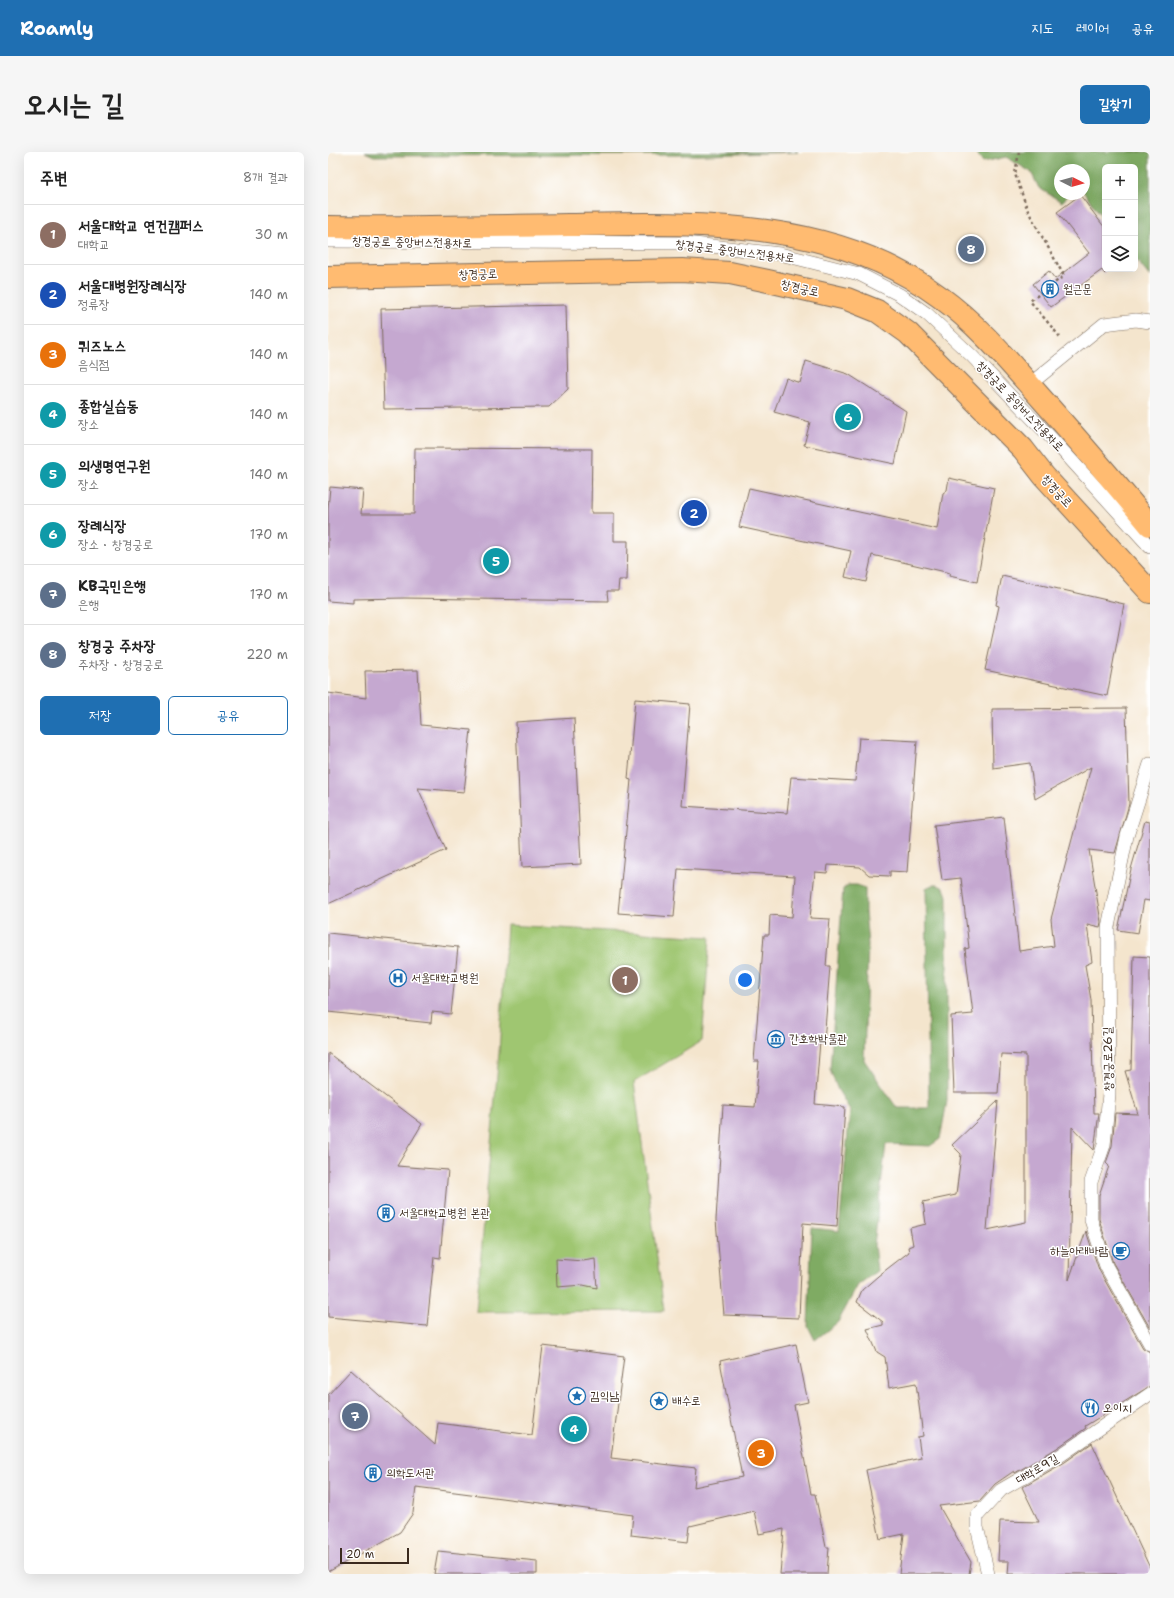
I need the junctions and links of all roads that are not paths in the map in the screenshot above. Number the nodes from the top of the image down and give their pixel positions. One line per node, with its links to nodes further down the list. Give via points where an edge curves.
1 (328, 227): 5 (main road, via 687,225 769,230 810,239 845,247 874,258 939,296 984,334)
2 (328, 241): 7 (lane, 창경궁로 중앙버스전용차로, via 686,244 780,254 859,274 900,295 928,314 1053,440)
3 (328, 277): 8 (main road, 창경궁로, via 682,270 730,273 847,299 877,311 908,333 1023,449 1044,476)
4 (1150, 322): 5 (lane, via 1136,320 1104,324)
5 (1029, 385): 6 (main road)
6 (1150, 525)
7 (1150, 547)
8 (1150, 592)
9 (1150, 764): 10 (lane, 창경궁로26길, via 1127,836 1108,927 1109,1094 1104,1145 1091,1182 1091,1220 1106,1266)
10 (1150, 1344)
11 (1150, 1394): 12 (lane, 대학로9길, via 1061,1455 1001,1490 976,1516)
12 (988, 1574)

